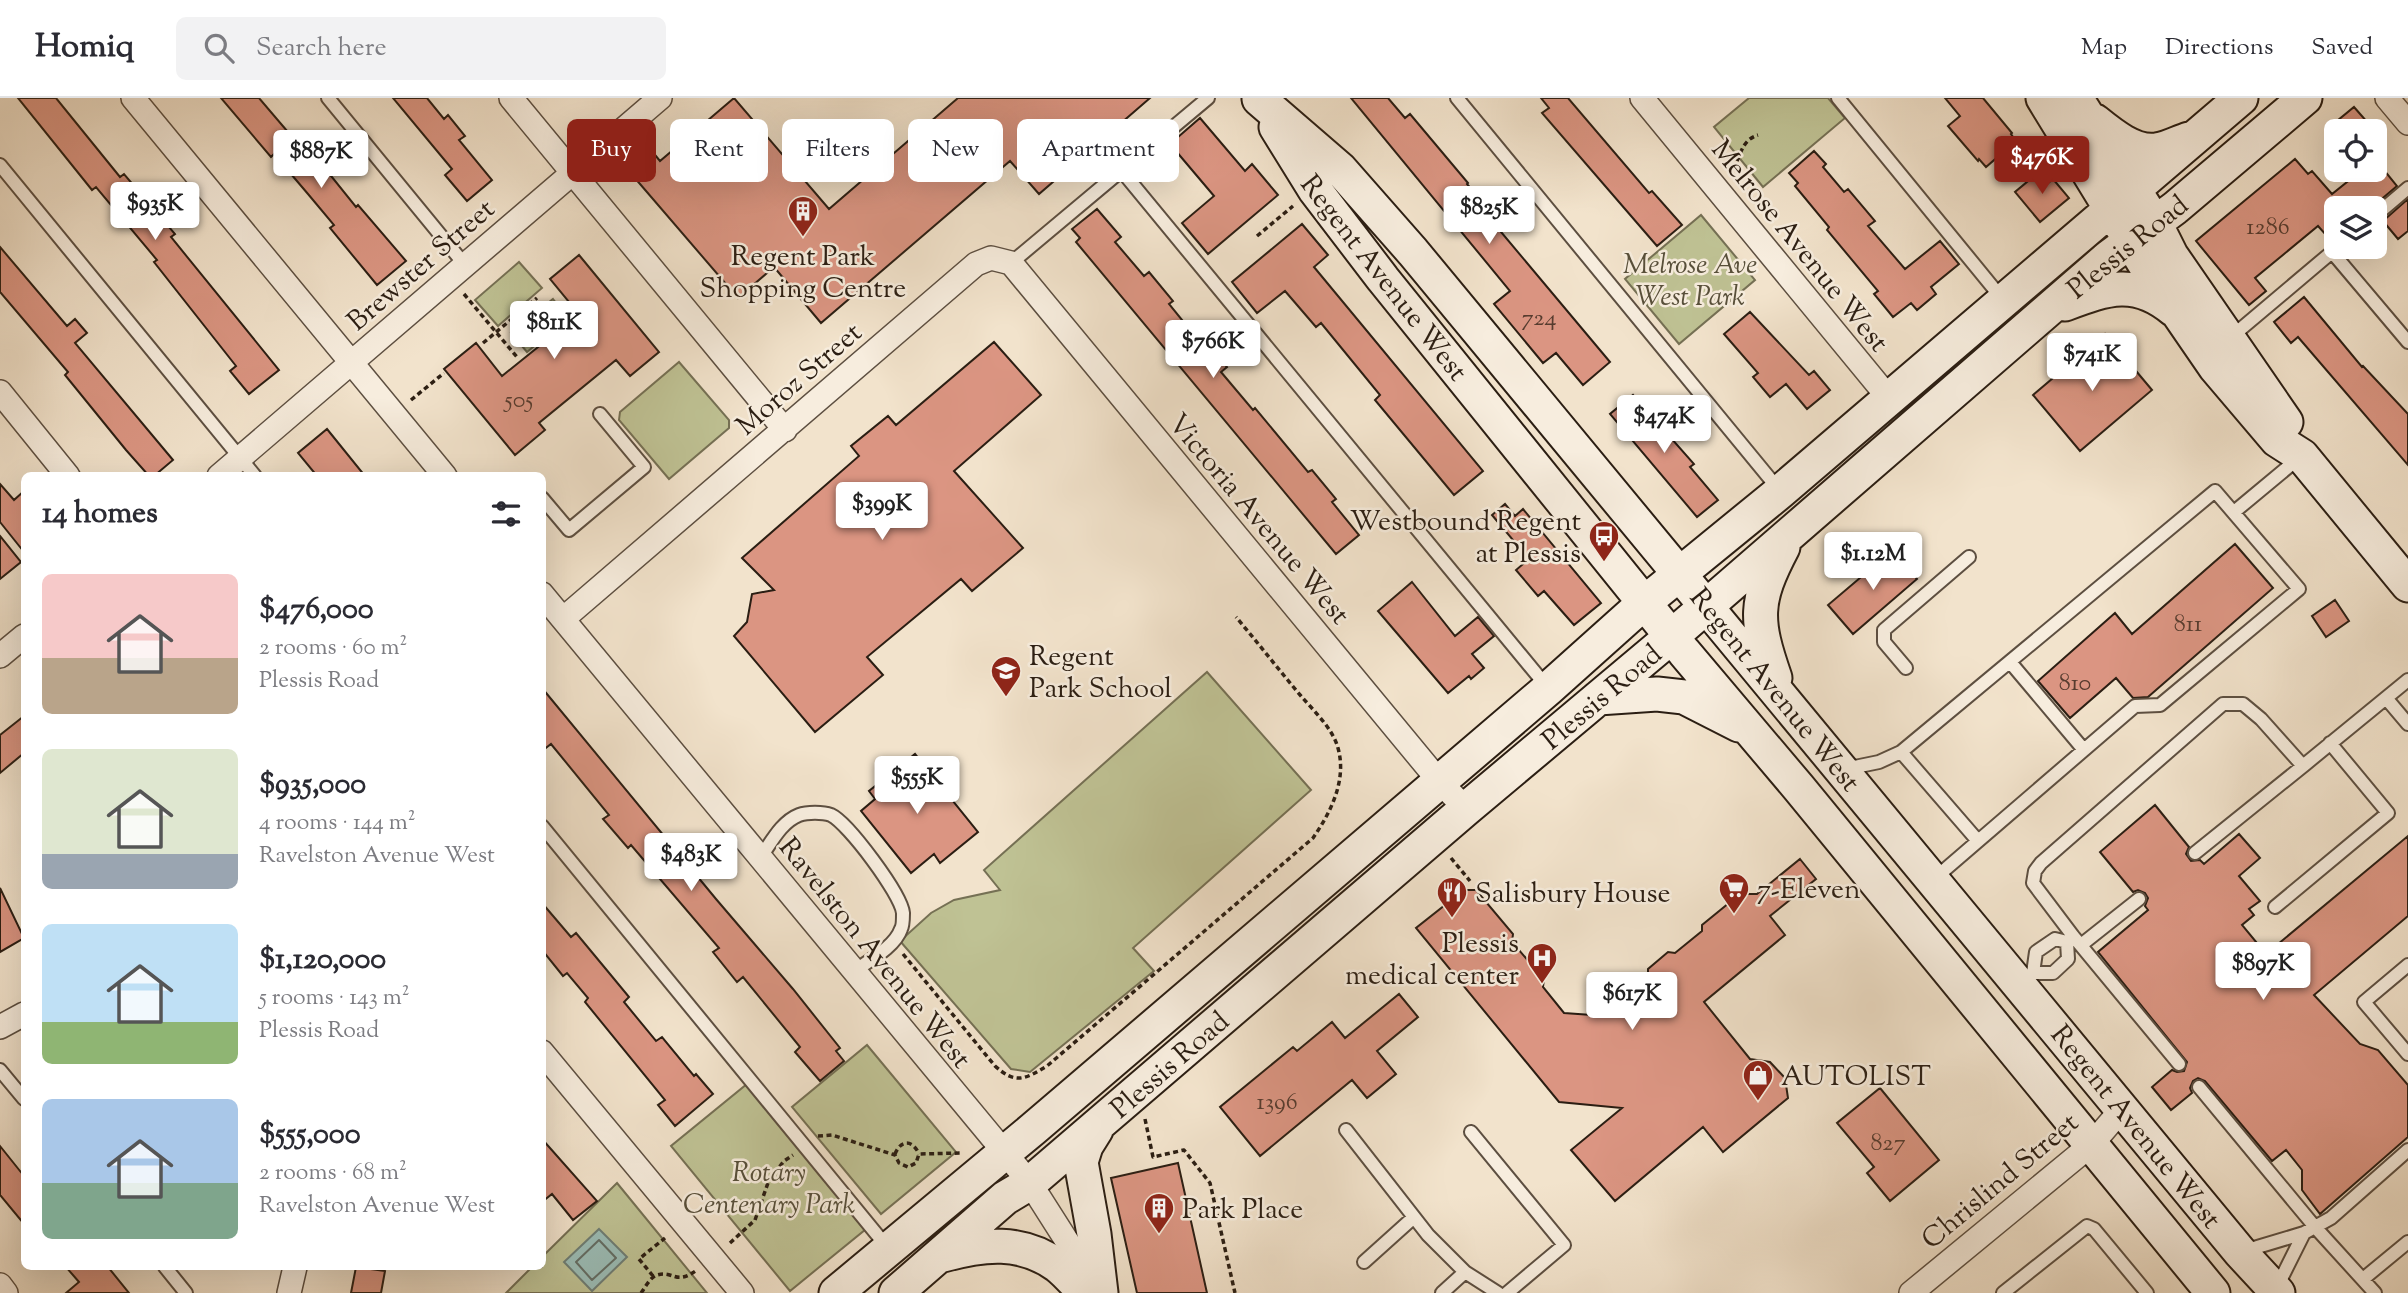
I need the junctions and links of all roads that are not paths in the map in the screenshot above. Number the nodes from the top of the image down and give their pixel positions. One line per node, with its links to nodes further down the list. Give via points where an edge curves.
1 (133, 98): 38 (street)
2 (328, 98): 32 (lane)
3 (511, 98): 20 (street)
4 (660, 98): 15 (street, Brewster Street)
5 (1208, 98): 16 (lane)
6 (1259, 98): 54 (main road, Regent Avenue West, via 1340,169); 57 (main road, Regent Avenue West, via 1323,201)
7 (1457, 98): 49 (lane)
8 (1642, 98): 40 (street, Melrose Avenue West)
9 (1838, 98): 33 (lane)
10 (2043, 98): 26 (main road)
11 (2241, 98): 18 (main road, Plessis Road)
12 (2305, 98): 28 (main road, Plessis Road)
13 (2387, 98): 17 (street)
14 (2081, 106): 18 (main road, via 2113,135 2136,147 2156,150); 26 (main road)
15 (635, 119)
16 (1179, 122)
17 (2408, 123)
18 (2197, 135): 26 (main road, Plessis Road)
19 (0, 166): 44 (lane)
20 (567, 166)
21 (567, 176): 32 (street, Brewster Street)
22 (580, 182): 42 (street)
23 (1107, 182): 31 (lane)
24 (1131, 182): 66 (lane)
25 (2408, 188): 27 (lane)
26 (2123, 199): 28 (main road); 33 (main road, Plessis Road)
27 (2387, 206)
28 (2143, 232): 34 (main road, Plessis Road); 35 (main road); 36 (main road, via 2171,255)
29 (2324, 258): 36 (lane)
30 (2343, 259): 37 (lane)
31 (1011, 263): 42 (street, Moroz Street, via 990,258 976,264); 77 (street, Victoria Avenue West)
32 (458, 271): 38 (street, Brewster Street)
33 (2004, 301): 40 (main road, Plessis Road)
34 (2047, 311): 35 (main road, via 2101,290 2128,290 2147,291); 52 (main road, Plessis Road)
35 (2178, 314): 43 (main road, via 2228,384 2277,440)
36 (2229, 339): 43 (main road, via 2294,434)
37 (2408, 342)
38 (350, 363): 44 (street, Brewster Street); 48 (street)
39 (0, 392): 45 (street)
40 (1888, 397): 49 (main road, Plessis Road)
41 (600, 414): 50 (lane, via 644,467 569,530)
42 (785, 430): 59 (street, Moroz Street)
43 (2302, 456): 51 (lane); 55 (main road)
44 (240, 458): 46 (street, Brewster Street); 47 (lane)
45 (65, 472)
46 (224, 472)
47 (252, 472)
48 (441, 472)
49 (1780, 492): 54 (main road, Plessis Road)
50 (546, 503)
51 (2234, 512): 63 (lane, via 2215,491); 73 (lane, via 2299,589 2160,705 2135,706)
52 (1789, 535): 58 (main road, Plessis Road); 67 (main road, via 1766,582 1759,612 1764,647)
53 (1969, 557): 64 (lane, via 1884,631 1884,642)
54 (1681, 574): 57 (main road, Plessis Road); 58 (main road, Regent Avenue West)
55 (2408, 585)
56 (546, 599): 59 (street, Ravelston Avenue West)
57 (1644, 603): 60 (main road, Regent Avenue West); 66 (main road, Plessis Road)
58 (1707, 605): 60 (main road, Plessis Road); 67 (main road, Regent Avenue West)
59 (563, 619): 82 (street, Ravelston Avenue West)
60 (1671, 637): 68 (main road, Plessis Road); 71 (main road, Regent Avenue West)
61 (21, 638): 62 (street)
62 (0, 656)
63 (2010, 662): 73 (lane); 74 (lane)
64 (1906, 668)
65 (2408, 680): 69 (lane)
66 (1548, 689): 77 (main road, Plessis Road)
67 (1781, 696): 76 (main road, Regent Avenue West)
68 (1598, 698): 71 (main road, via 1684,697); 78 (main road, Plessis Road)
69 (2386, 698): 70 (lane); 72 (lane)
70 (2408, 724)
71 (1754, 732): 90 (main road, Regent Avenue West)
72 (2330, 743): 75 (lane); 85 (lane, via 2388,813)
73 (2084, 750): 80 (lane)
74 (1902, 752): 76 (lane, via 1880,762); 80 (lane)
75 (2303, 766): 81 (lane); 86 (lane, via 2243,704 2223,704 2035,872 2033,883)
76 (1842, 769): 83 (main road, Regent Avenue West)
77 (1439, 781): 78 (street, Victoria Avenue West); 105 (main road, Plessis Road)
78 (1466, 809): 100 (main road, Plessis Road)
79 (546, 831): 110 (lane)
80 (1978, 841): 83 (lane)
81 (2195, 853)
82 (760, 858): 88 (street, Ravelston Avenue West); 88 (lane, via 783,826 799,814 829,814 845,824 903,912 902,929 893,941)
83 (1933, 879): 89 (main road, Regent Avenue West)
84 (2138, 898): 86 (lane)
85 (2275, 907)
86 (2074, 941): 89 (lane, via 2068,958 2053,973); 89 (lane, via 2055,939 2036,952); 95 (lane)
87 (2408, 965): 93 (lane, via 2364,1002)
88 (853, 972): 105 (street, Ravelston Avenue West)
89 (2027, 979): 90 (main road); 99 (main road, Regent Avenue West)
90 (1971, 998): 103 (main road, Regent Avenue West)
91 (21, 1016): 92 (street)
92 (0, 1027)
93 (2408, 1054)
94 (546, 1057): 125 (street)
95 (2179, 1064)
96 (0, 1070): 98 (lane)
97 (2199, 1087): 108 (lane)
98 (21, 1095)
99 (2122, 1109): 103 (street, Chrislind Street); 111 (main road, Regent Avenue West)
100 (1101, 1124): 106 (main road, Plessis Road); 130 (main road, via 1081,1162)
101 (1346, 1130): 107 (lane)
102 (1471, 1132): 133 (lane, via 1564,1245)
103 (2092, 1144): 119 (main road, Regent Avenue West); 120 (street, Chrislind Street)
104 (2408, 1150): 108 (lane, via 2331,1218)
105 (1004, 1154): 106 (street, Ravelston Avenue West); 110 (main road, Plessis Road)
106 (1030, 1183): 112 (main road, Plessis Road, via 1005,1198); 129 (street, Ravelston Avenue West)
107 (1414, 1217): 113 (lane); 116 (lane)
108 (2310, 1230): 111 (lane); 117 (lane); 121 (lane)
109 (2408, 1242): 117 (lane)
110 (888, 1248): 126 (main road, Plessis Road)
111 (2240, 1252): 121 (main road, Regent Avenue West)
112 (937, 1256): 127 (main road, Plessis Road); 128 (main road, via 974,1246 1023,1249 1058,1266)
113 (1364, 1262)
114 (167, 1270): 123 (lane)
115 (294, 1270): 124 (street)
116 (1465, 1272): 131 (lane); 132 (lane)
117 (2363, 1279): 136 (lane)
118 (0, 1285): 122 (street)
119 (2203, 1286)
120 (1923, 1289)
121 (2277, 1292)
122 (6, 1293)
123 (186, 1293)
124 (289, 1293)
125 (742, 1293)
126 (836, 1293)
127 (896, 1293)
128 (1085, 1293)
129 (1094, 1293)
130 (1101, 1293)
131 (1442, 1293)
132 (1499, 1293)
133 (1507, 1293)
134 (2003, 1293): 135 (lane, via 2087,1226)
135 (2147, 1293)
136 (2375, 1293)

